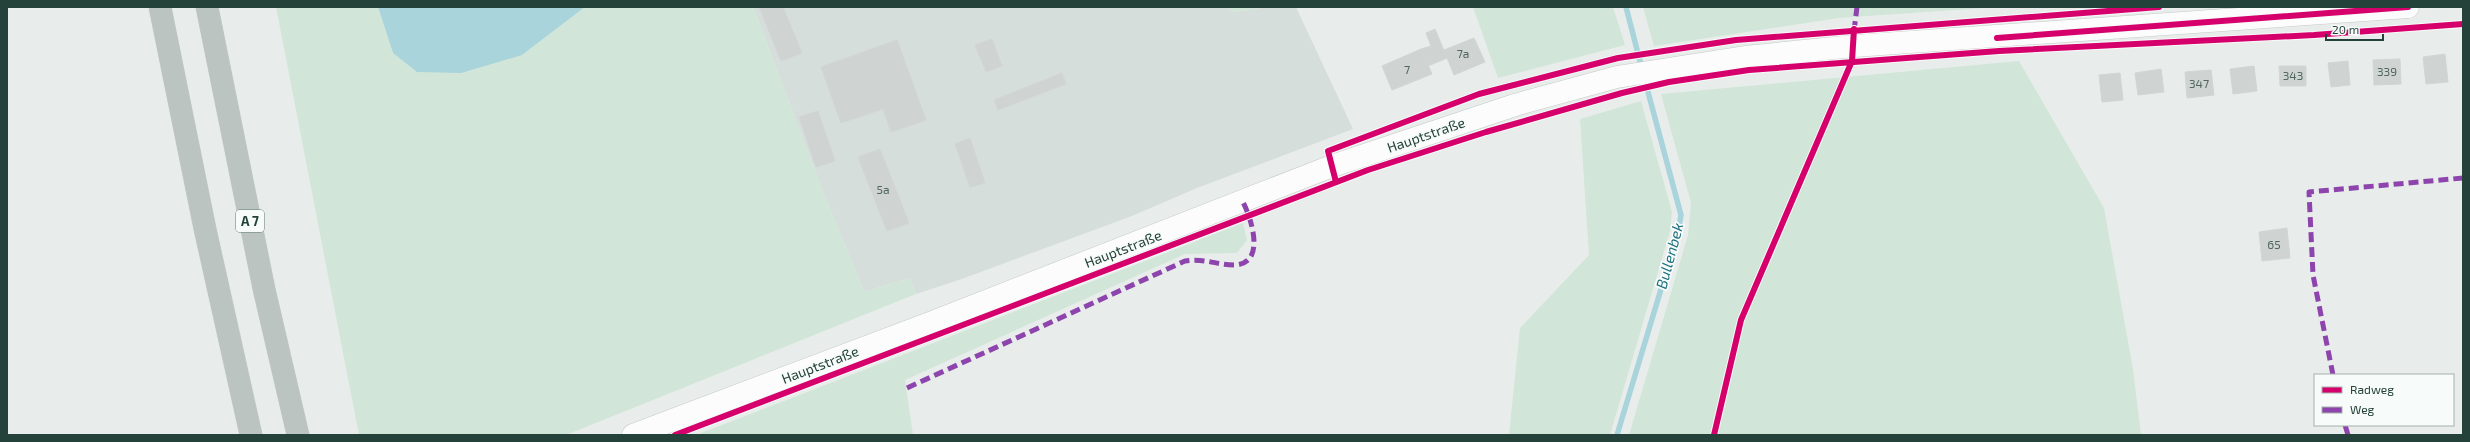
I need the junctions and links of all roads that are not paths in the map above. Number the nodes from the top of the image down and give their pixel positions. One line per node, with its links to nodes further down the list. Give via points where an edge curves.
1 (160, 7): 4 (highway, via 206,236)
2 (207, 7): 5 (highway, A 7, via 261,273)
3 (2408, 7): 6 (street, Hauptstraße, via 1997,38 1854,46 1674,67 1617,77 1518,104 1332,166 995,298)
4 (251, 435)
5 (298, 435)
6 (633, 435)

